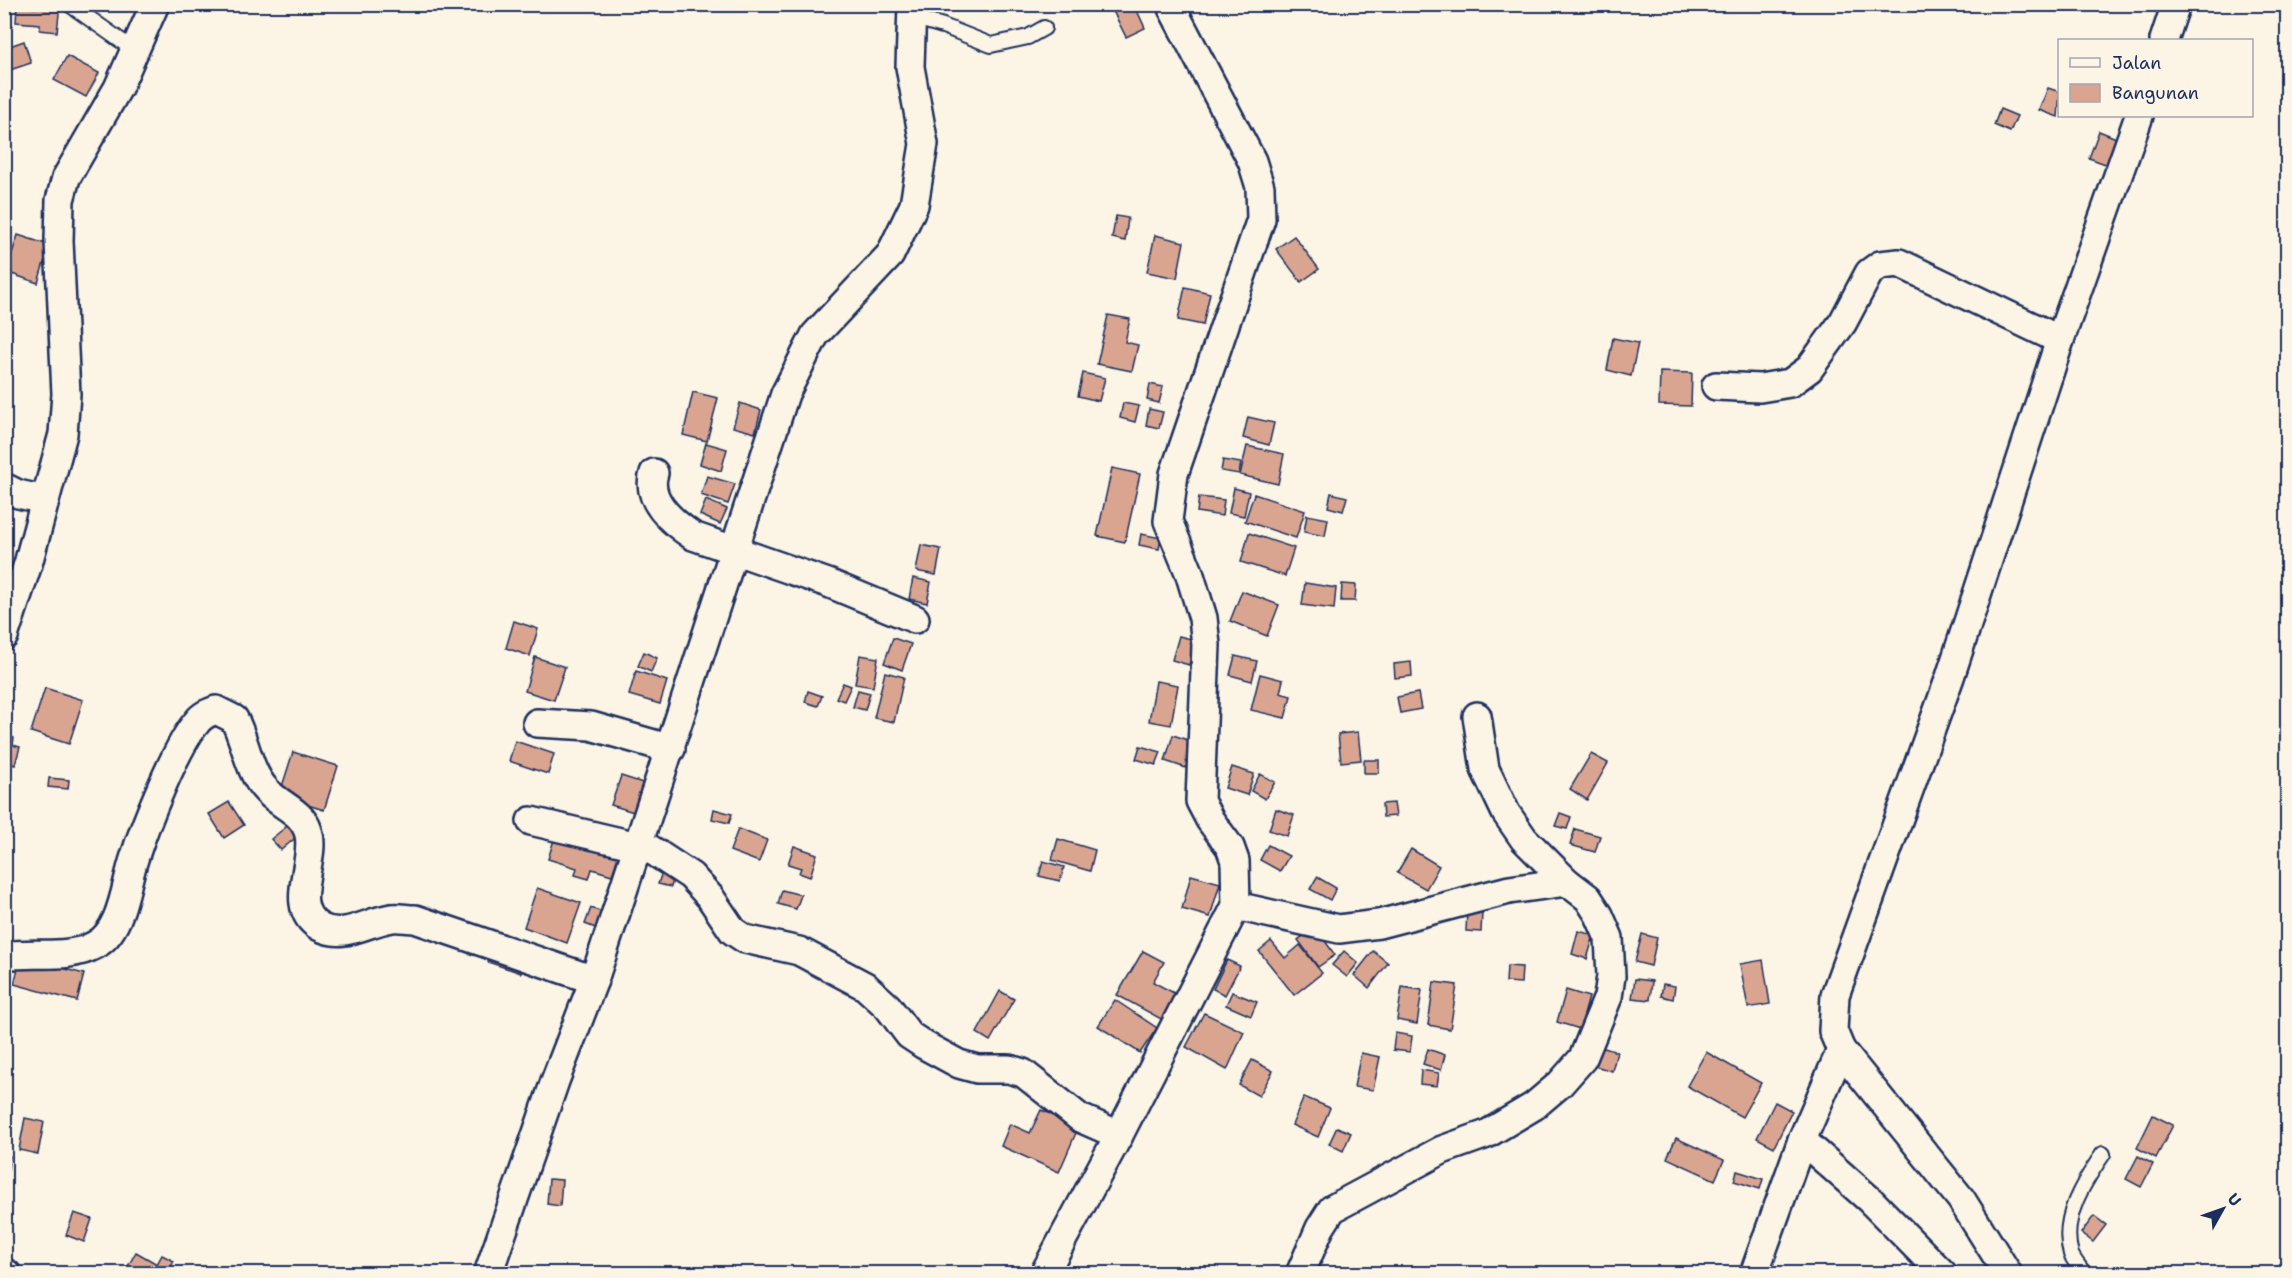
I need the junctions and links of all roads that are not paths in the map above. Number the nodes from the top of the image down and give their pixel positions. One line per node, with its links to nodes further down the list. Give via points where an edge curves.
1 (69, 4): 8 (lane)
2 (2176, 4): 7 (street)
3 (152, 7): 8 (street)
4 (1172, 8): 24 (street, via 1252,161 1260,187 1262,219 1173,474 1168,521 1199,606 1206,645 1200,801 1235,861)
5 (912, 11): 6 (lane, via 991,45 1028,37); 15 (street, via 910,67 924,144 914,205 891,255 815,335 785,394)
6 (1044, 28)
7 (2164, 39)
8 (134, 50): 14 (street, via 118,88 66,178 60,200 66,394 63,434)
9 (2139, 117): 10 (street)
10 (2060, 340): 11 (street, via 1899,263 1887,263 1869,273 1843,322 1809,369 1790,383 1760,388); 27 (street, via 1950,677 1835,995 1833,1030)
11 (1716, 386)
12 (654, 473): 15 (street, via 650,484 654,497 677,525 693,536)
13 (4, 487): 14 (street, via 18,495)
14 (45, 500): 17 (street)
15 (734, 551): 16 (street, via 828,583); 20 (street)
16 (915, 619)
17 (4, 636)
18 (1477, 716): 23 (street, via 1485,769 1496,796 1524,839)
19 (537, 723): 20 (street, via 591,726)
20 (671, 749): 22 (street)
21 (531, 821): 22 (street)
22 (639, 844): 26 (street); 28 (street, via 690,876 733,931 745,939 799,951 865,986 888,1007 909,1035 924,1045 959,1064 1023,1073 1080,1118)
23 (1567, 882): 24 (street, via 1509,890 1379,924 1340,929); 33 (street, via 1588,898 1609,938 1608,998 1583,1058 1534,1106 1487,1134 1442,1150 1332,1209)
24 (1236, 906): 28 (street)
25 (4, 956): 26 (street, via 77,951 96,945 106,936 116,921 138,848 187,737 205,713 216,710 234,719 266,791 296,813 309,832 304,901 319,927 345,931 392,918 415,920)
26 (594, 980): 31 (street)
27 (1840, 1050): 29 (street); 36 (street, via 1961,1199)
28 (1119, 1135): 32 (street)
29 (1802, 1140): 34 (street); 35 (street, via 1870,1200)
30 (2103, 1154): 37 (lane, via 2075,1202 2068,1227 2071,1254)
31 (488, 1274)
32 (1044, 1274)
33 (1300, 1274)
34 (1754, 1274)
35 (1943, 1274)
36 (2008, 1274)
37 (2084, 1274)

